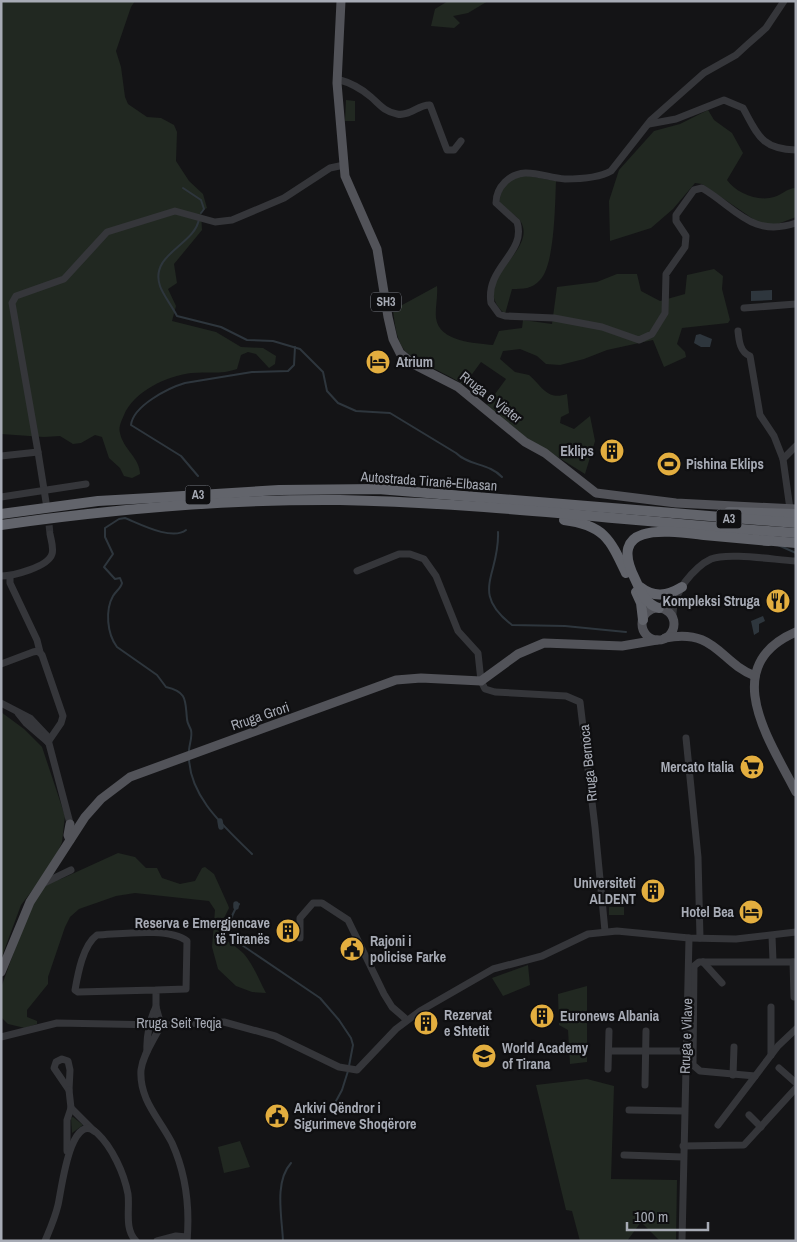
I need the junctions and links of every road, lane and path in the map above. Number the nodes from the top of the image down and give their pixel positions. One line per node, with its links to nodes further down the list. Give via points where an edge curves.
1 (341, 1): 3 (main road, Rruga e Vjeter / SH3)
2 (784, 1): 4 (street, via 766,28 736,54 694,80)
3 (337, 78): 5 (street, via 371,97 389,112 399,115 430,105 447,150 454,150); 7 (main road, Rruga e Vjeter / SH3)
4 (649, 124): 6 (street, via 676,119 724,100 743,108 756,133 767,144); 8 (street, via 608,173 565,179 522,173 510,177 500,188 496,203 517,222 519,228 514,249 495,275 493,283 491,303 499,314 554,318 602,327 639,340 647,338 665,313 666,274 685,247 686,236 676,221 676,215 694,190 702,188 749,222 760,226 778,228)
5 (461, 141)
6 (796, 150)
7 (344, 165): 13 (street, via 330,168 284,198 232,220 215,222 175,211 107,232 64,279 16,296 12,306); 21 (main road, Rruga e Vjeter / SH3, via 347,184 377,249 391,330 396,347 405,359 462,390 525,442 545,453 596,493 676,503)
8 (796, 223)
9 (796, 304): 10 (street)
10 (744, 308)
11 (738, 331): 15 (street, via 739,344 750,356 760,415 774,436)
12 (796, 446): 15 (street)
13 (38, 452): 14 (street); 17 (street)
14 (1, 456)
15 (782, 459): 21 (street)
16 (86, 484): 17 (street)
17 (46, 490): 18 (street); 19 (street)
18 (1, 497)
19 (46, 502)
20 (510, 509): 24 (highway, Autostrada Tiranë-Elbasan / A3); 26 (highway, Autostrada Tiranë-Elbasan / A3, via 392,502 292,501 150,508); 39 (highway, via 532,517 587,524 603,533 640,601)
21 (794, 511): 23 (highway, via 682,511)
22 (1, 514): 23 (highway, Autostrada Tiranë-Elbasan / A3, via 98,501 279,490 378,489)
23 (663, 514): 25 (highway, Autostrada Tiranë-Elbasan / A3)
24 (672, 524): 27 (highway, Autostrada Tiranë-Elbasan / A3); 29 (highway)
25 (796, 524)
26 (1, 525)
27 (796, 533)
28 (50, 534): 34 (street, via 53,552 50,559)
29 (769, 541): 30 (highway); 35 (highway, via 647,532 634,539 627,555)
30 (796, 543)
31 (796, 561): 36 (street, via 711,559 694,571)
32 (357, 571): 47 (street, via 399,554 424,559 436,576 458,631 478,653)
33 (1, 576): 34 (street)
34 (10, 576): 44 (street, via 10,583)
35 (638, 585): 36 (highway, via 659,595); 37 (highway, via 648,600)
36 (682, 587): 37 (street); 38 (street, via 674,603)
37 (659, 608): 38 (main road); 39 (main road, via 648,611)
38 (673, 618): 41 (main road, via 674,627); 42 (main road)
39 (643, 621): 41 (main road, via 646,633); 43 (main road, via 636,637)
40 (796, 632): 46 (main road, via 771,648)
41 (661, 639): 42 (main road, via 676,636); 43 (main road)
42 (698, 639): 46 (main road, via 712,643 741,669)
43 (626, 646): 47 (main road, via 544,643 518,654)
44 (40, 652): 45 (street); 50 (street, via 63,716)
45 (1, 664)
46 (755, 676): 51 (main road, via 756,710)
47 (481, 681): 52 (main road, Rruga Grori, via 396,680 130,777); 55 (street, Rruga Bernoca, via 485,689 495,692 566,696 577,700 581,706)
48 (1, 703): 50 (street, via 30,718 47,736)
49 (686, 738): 60 (street, via 698,857)
50 (48, 742): 52 (street)
51 (796, 792)
52 (74, 824): 53 (main road, Rruga Grori)
53 (58, 867): 54 (main road, Rruga Grori, via 47,875); 54 (street, via 71,870)
54 (41, 885): 64 (main road, Rruga Grori, via 25,913)
55 (605, 931): 59 (street, Rruga Seit Teqja); 70 (street, Rruga Seit Teqja, via 588,934 535,958 493,969)
56 (796, 932): 57 (street)
57 (772, 936): 60 (street); 61 (street)
58 (300, 938): 70 (street, via 300,918 313,903 322,903 345,916 384,994 392,1007)
59 (689, 938): 60 (street); 82 (street, Rruga e Vilave)
60 (700, 938)
61 (773, 961): 62 (street); 63 (street)
62 (703, 962): 65 (street); 85 (street, via 694,968)
63 (795, 962): 67 (street)
64 (1, 972)
65 (722, 982)
66 (156, 990): 66 (street, via 75,990 90,941 97,935 158,933 181,936 187,942 186,989); 68 (street)
67 (794, 997)
68 (156, 1007): 71 (street); 72 (street)
69 (771, 1007): 84 (street)
70 (407, 1020): 72 (street, Rruga Seit Teqja, via 360,1069 355,1070 339,1067 275,1036 248,1027 211,1021)
71 (151, 1025): 72 (street, Rruga Seit Teqja); 77 (street, Rruga Seit Teqja, via 57,1023); 80 (street)
72 (161, 1025): 80 (street)
73 (796, 1029): 84 (street)
74 (646, 1030): 83 (street)
75 (1, 1031): 77 (street, Rruga Seit Teqja)
76 (609, 1031): 81 (street)
77 (12, 1034): 78 (street, Rruga Seit Teqja)
78 (1, 1038)
79 (734, 1046): 89 (street)
80 (147, 1051): 107 (street, via 141,1069 143,1089 180,1165 187,1200)
81 (609, 1051): 83 (street); 87 (street)
82 (686, 1051): 83 (street); 88 (street, Rruga e Vilave)
83 (646, 1052): 92 (street)
84 (771, 1056): 90 (street)
85 (694, 1068): 88 (street); 89 (street)
86 (779, 1068): 91 (street)
87 (608, 1069)
88 (685, 1069): 97 (street, Rruga e Vilave)
89 (733, 1075): 90 (street)
90 (756, 1076): 99 (street)
91 (796, 1083)
92 (645, 1084)
93 (796, 1088): 100 (street)
94 (69, 1090): 95 (street)
95 (70, 1108): 101 (street); 103 (street)
96 (629, 1110): 97 (street)
97 (684, 1112): 102 (street, Rruga e Vilave)
98 (749, 1115): 100 (street)
99 (718, 1125)
100 (761, 1127): 102 (street, via 741,1146)
101 (95, 1131): 103 (street, via 79,1133); 106 (street, via 110,1150 123,1177 128,1195)
102 (683, 1146): 105 (street, Rruga e Vilave)
103 (67, 1154): 109 (street, via 58,1208)
104 (624, 1155): 105 (street)
105 (683, 1157): 112 (street, Rruga e Vilave)
106 (130, 1232): 108 (street); 110 (street)
107 (187, 1239): 111 (street, via 176,1236)
108 (125, 1240)
109 (44, 1241)
110 (136, 1241)
111 (157, 1241)
112 (682, 1241)

